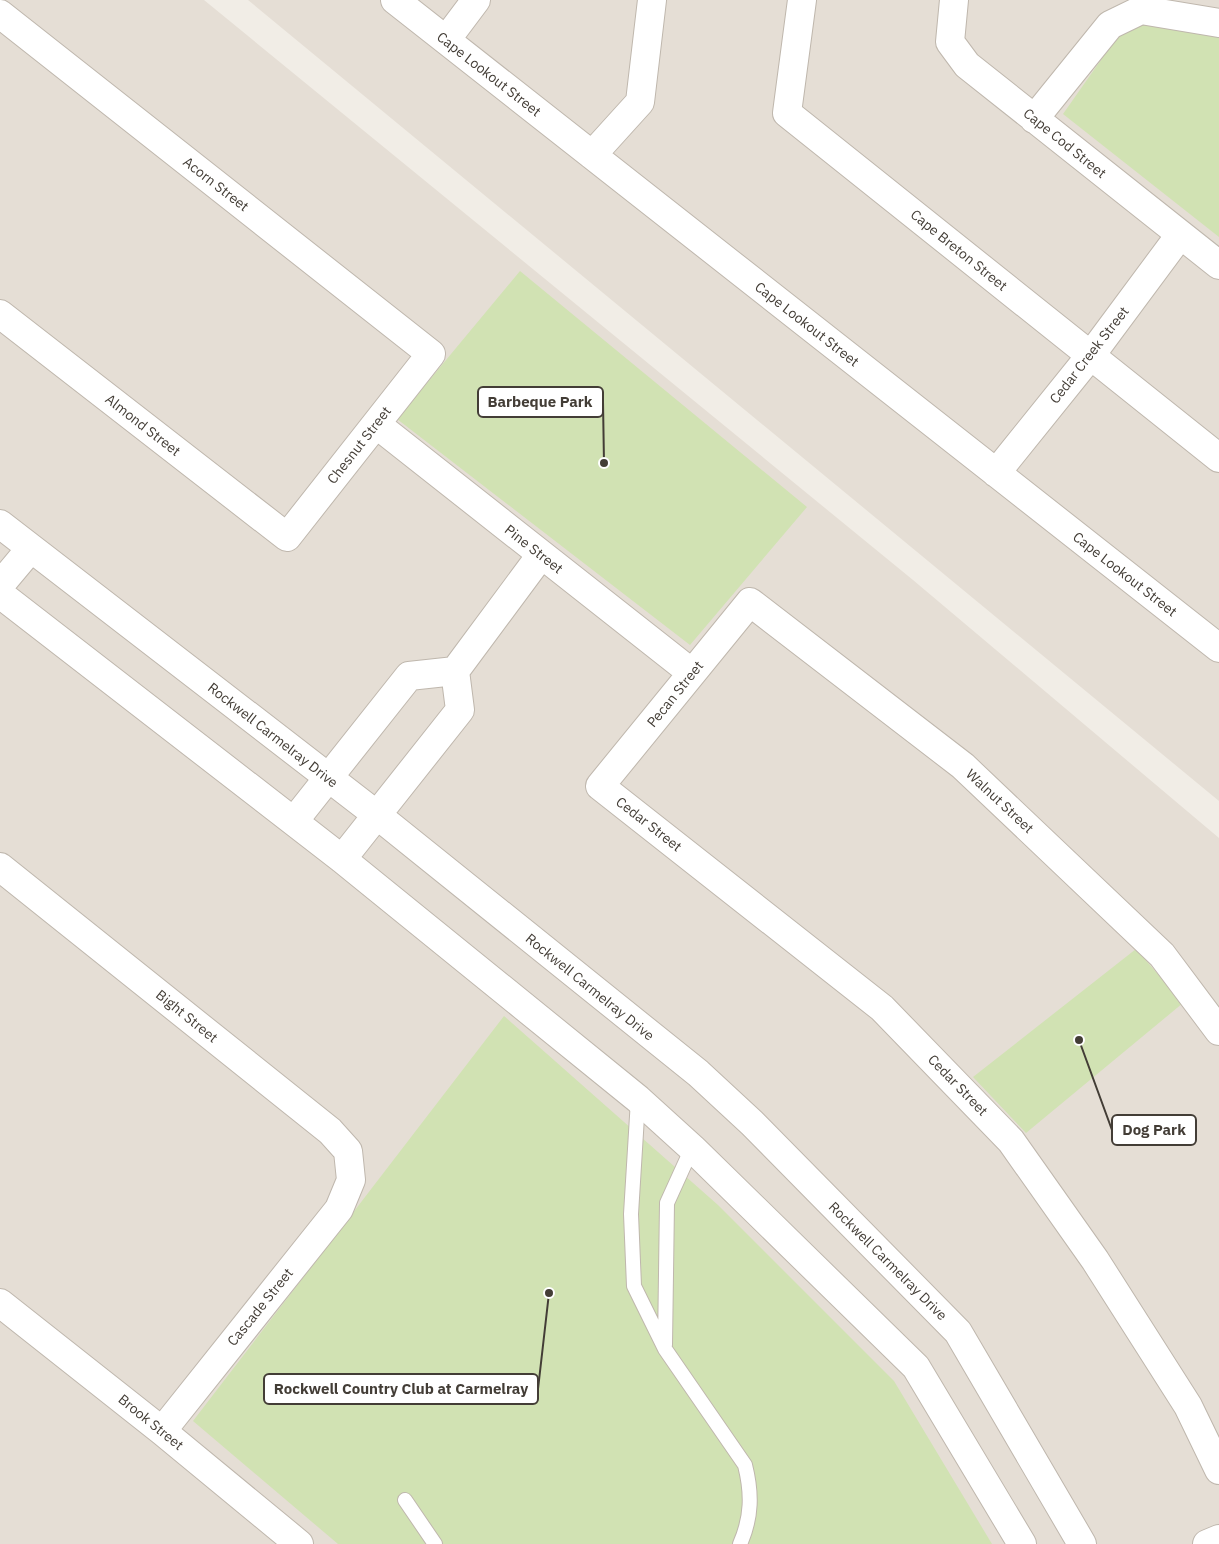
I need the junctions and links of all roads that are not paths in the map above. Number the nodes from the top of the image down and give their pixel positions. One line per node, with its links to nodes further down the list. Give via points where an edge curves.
1 (395, 0): 8 (street, Cape Lookout Street)
2 (476, 0): 8 (street)
3 (652, 0): 10 (street, via 640,102)
4 (802, 0): 15 (street, Cape Breton Street, via 788,113)
5 (954, 0): 9 (street, Cape Cod Street, via 950,42 967,65)
6 (0, 14): 14 (street, Acorn Street)
7 (1219, 23): 9 (street, via 1142,10 1110,25)
8 (446, 40): 10 (street, Cape Lookout Street)
9 (1034, 119): 11 (street, Cape Cod Street)
10 (592, 155): 18 (street, Cape Lookout Street)
11 (1180, 235): 12 (street, Cape Cod Street); 15 (street, Cedar Creek Street)
12 (1219, 265)
13 (0, 314): 20 (street, Almond Street)
14 (431, 354): 16 (street, Chesnut Street)
15 (1091, 355): 17 (street, Cape Breton Street); 18 (street, Cedar Creek Street)
16 (376, 424): 20 (street, Chesnut Street); 22 (street, Pine Street)
17 (1219, 458)
18 (996, 472): 26 (street, Cape Lookout Street)
19 (0, 524): 21 (street, Rockwell Carmelray Drive)
20 (287, 537)
21 (31, 548): 23 (street); 29 (street, Rockwell Carmelray Drive)
22 (541, 555): 27 (street); 28 (street, Pine Street)
23 (0, 585)
24 (0, 594): 32 (street)
25 (750, 602): 28 (street, Pecan Street); 35 (street, Walnut Street, via 963,766 1162,955)
26 (1219, 648)
27 (455, 671): 29 (street, via 409,676); 31 (street, via 460,710)
28 (692, 673): 30 (street, Pecan Street)
29 (328, 778): 31 (street, Rockwell Carmelray Drive); 32 (street)
30 (600, 786): 42 (street, Cedar Street, via 882,1008 1011,1141 1095,1260 1188,1406)
31 (377, 815): 33 (street); 49 (street, Rockwell Carmelray Drive, via 698,1073 752,1123 958,1332)
32 (294, 821): 33 (street)
33 (342, 859): 36 (street)
34 (0, 867): 38 (street, Bight Street, via 330,1131 348,1151)
35 (1219, 1031)
36 (638, 1099): 37 (street); 40 (lane, via 631,1214 634,1286)
37 (692, 1148): 40 (lane, via 667,1204); 48 (street, via 916,1367)
38 (352, 1180): 41 (street, Cascade Street, via 339,1209)
39 (0, 1303): 41 (street, Brook Street)
40 (665, 1349): 47 (lane, via 745,1465 751,1502)
41 (162, 1430): 45 (street, Brook Street)
42 (1219, 1470)
43 (405, 1500): 46 (lane)
44 (1219, 1539): 50 (street)
45 (299, 1544)
46 (435, 1544)
47 (740, 1544)
48 (1022, 1544)
49 (1082, 1544)
50 (1207, 1544)

